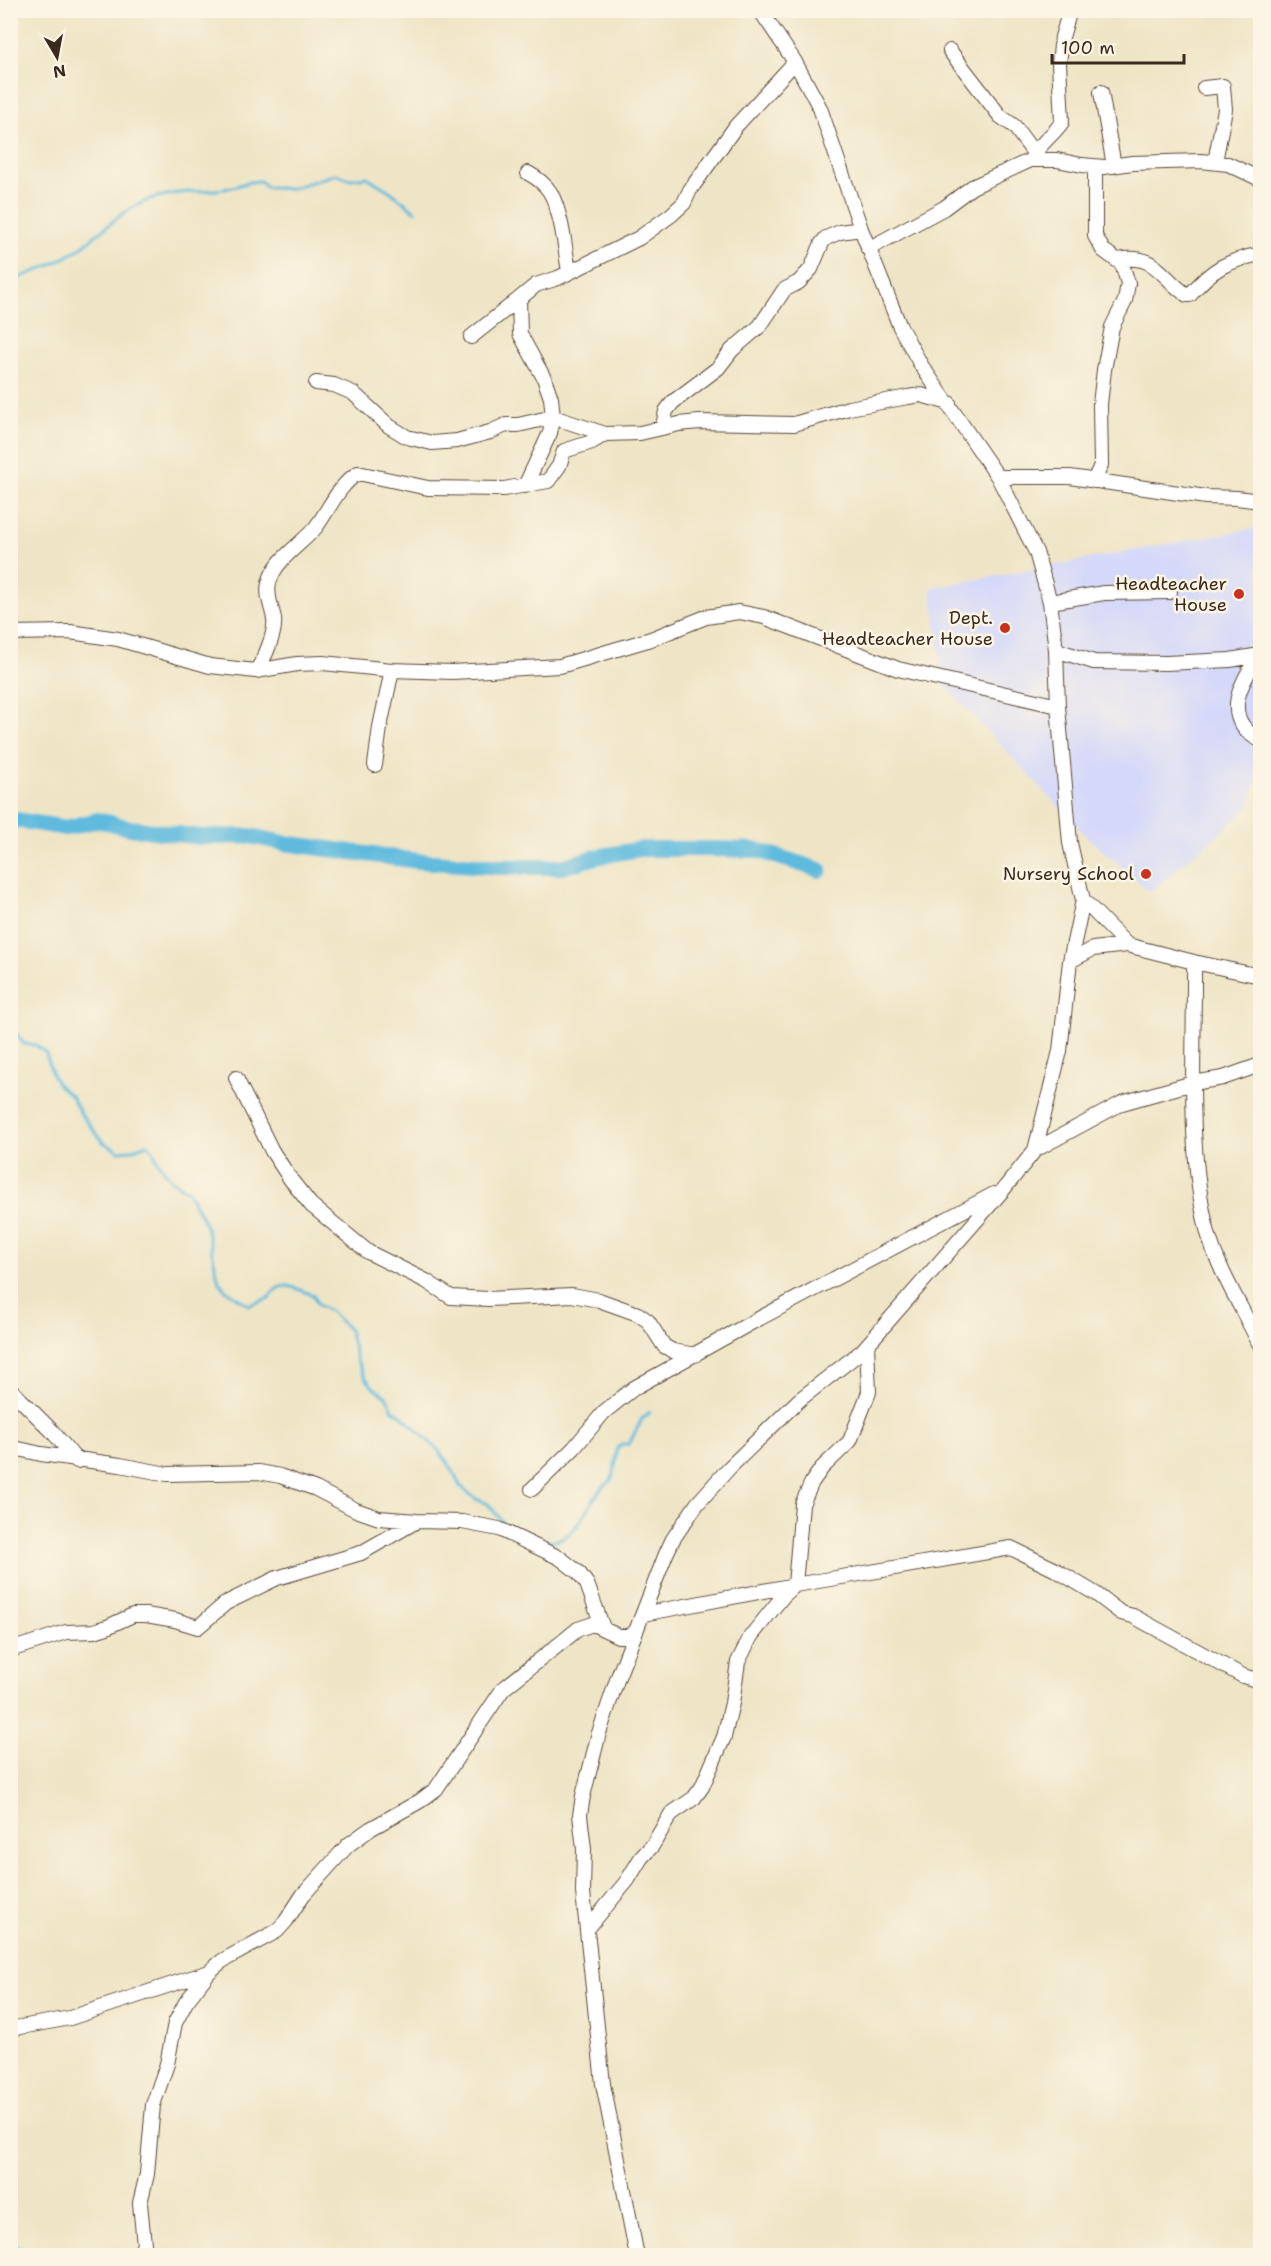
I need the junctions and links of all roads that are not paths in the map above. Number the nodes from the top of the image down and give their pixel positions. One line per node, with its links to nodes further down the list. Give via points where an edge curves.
1 (760, 10): 4 (street)
2 (1070, 10): 7 (street, via 1059,57 1062,122)
3 (950, 51): 7 (street, via 1000,116 1014,126)
4 (795, 62): 13 (street, via 820,108); 17 (street, via 736,126 671,216 639,238)
5 (1204, 88): 8 (street, via 1219,85 1225,90)
6 (1101, 92): 10 (street)
7 (1032, 156): 9 (street); 14 (street)
8 (1215, 162): 10 (street, via 1178,160); 12 (street)
9 (1095, 166): 10 (street); 16 (street, via 1095,236 1103,250)
10 (1114, 166)
11 (528, 173): 17 (street, via 551,194)
12 (1260, 179)
13 (861, 229): 14 (street); 23 (street, via 826,238 811,269 784,290 760,326 718,368 673,402)
14 (868, 249): 21 (street, via 900,327)
15 (1260, 254): 16 (street, via 1233,260 1200,282 1187,296 1149,262)
16 (1118, 260): 26 (street, via 1128,283 1112,327 1104,370 1101,465)
17 (570, 272): 18 (street, via 536,285)
18 (519, 299): 19 (street); 22 (street, via 520,334 544,378)
19 (471, 337)
20 (316, 383): 22 (street, via 353,393 389,426 432,443 457,441 506,425)
21 (949, 403): 23 (street, via 921,395 849,408 794,424 712,422); 25 (street)
22 (553, 417): 24 (street); 27 (street, via 550,433)
23 (663, 426): 24 (street, via 640,433)
24 (605, 435): 27 (street, via 567,448 549,481)
25 (998, 477): 26 (street); 30 (street, via 1036,552)
26 (1094, 481): 28 (street)
27 (525, 486): 35 (street, via 428,488 358,473 350,478 315,528 273,573 268,596 274,625)
28 (1260, 501)
29 (1170, 592): 30 (street, via 1104,593)
30 (1050, 602): 32 (street)
31 (10, 633): 35 (street, via 70,632 108,638 210,666)
32 (1056, 650): 33 (street, via 1094,662 1166,663); 36 (street)
33 (1259, 656): 37 (street, via 1241,685 1237,713 1247,733)
34 (393, 670): 35 (street, via 323,663); 36 (street, via 452,672 560,666 631,646 706,617 739,612 764,617 889,666); 38 (street)
35 (256, 671)
36 (1058, 705): 39 (street, via 1070,843)
37 (1260, 740)
38 (375, 765)
39 (1083, 900): 40 (street); 41 (street)
40 (1127, 945): 41 (street, via 1093,949); 42 (street)
41 (1070, 961): 47 (street, via 1060,1051)
42 (1194, 962): 43 (street); 46 (street)
43 (1260, 976)
44 (1260, 1065): 46 (street)
45 (236, 1078): 51 (street, via 291,1180 333,1226 368,1252 451,1297 572,1295 599,1300 648,1321 664,1346)
46 (1194, 1083): 47 (street, via 1122,1103); 50 (street, via 1196,1155 1208,1233)
47 (1035, 1150): 48 (street)
48 (1003, 1190): 49 (street); 51 (street)
49 (867, 1345): 57 (street, via 869,1392 850,1441 822,1468 802,1504); 58 (street, via 799,1401 697,1504 673,1539)
50 (1260, 1345)
51 (695, 1355): 55 (street, via 634,1388 604,1412)
52 (10, 1389): 54 (street)
53 (10, 1447): 54 (street)
54 (77, 1461): 56 (street, via 167,1474 259,1472 316,1489 379,1518)
55 (532, 1489)
56 (417, 1521): 59 (street, via 462,1522 499,1529 560,1558 587,1584); 61 (street, via 361,1553 277,1578 226,1603 198,1627 133,1615 94,1631 66,1632)
57 (795, 1585): 58 (street); 62 (street, via 1011,1548 1056,1570 1121,1613); 63 (street, via 751,1636 738,1662 724,1737 702,1787 671,1814 627,1881)
58 (644, 1614): 60 (street)
59 (603, 1628): 60 (street, via 618,1636); 64 (street, via 593,1624 578,1629 503,1689 436,1789 348,1845 303,1894 277,1931)
60 (636, 1632): 63 (street, via 599,1733 583,1796 580,1815)
61 (10, 1650)
62 (1260, 1681)
63 (588, 1928): 67 (street, via 603,2084)
64 (209, 1972): 65 (street, via 70,2018); 66 (street, via 175,2023 153,2105 147,2174 140,2203 144,2244)
65 (10, 2029)
66 (139, 2256)
67 (637, 2256)

